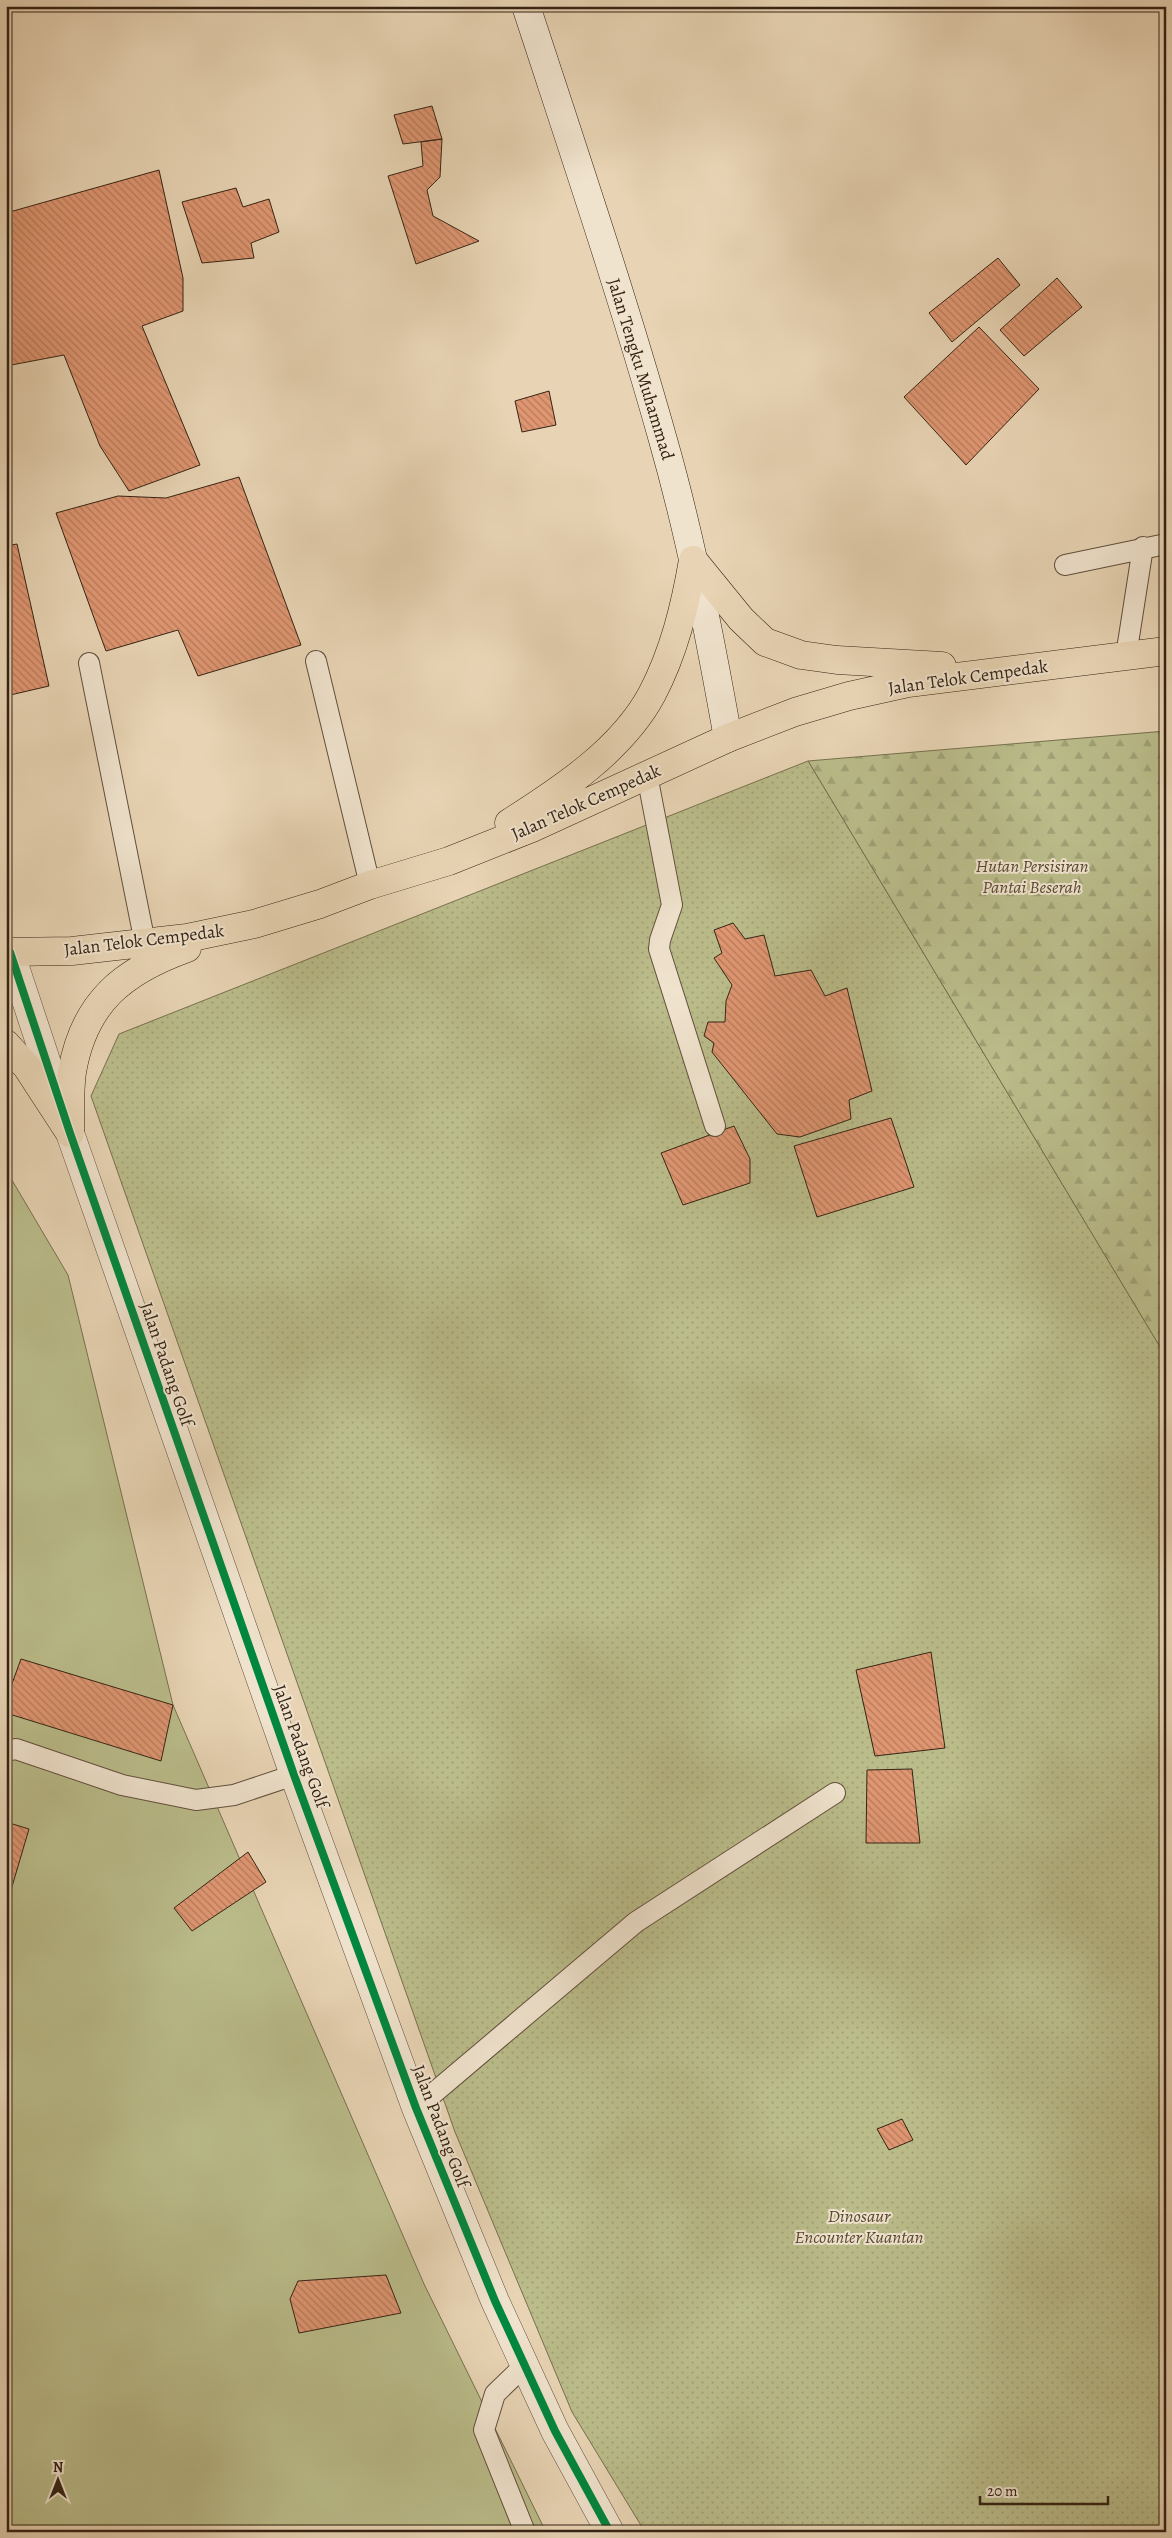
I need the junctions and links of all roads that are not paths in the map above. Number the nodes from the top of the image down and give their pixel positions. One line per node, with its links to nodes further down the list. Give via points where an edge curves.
1 (526, 6): 4 (street, Jalan Tengku Muhammad, via 661,432)
2 (1166, 544): 3 (lane)
3 (1142, 547): 5 (lane); 7 (lane)
4 (693, 560): 10 (main road, via 741,620 765,642 801,655 886,664); 11 (street, Jalan Tengku Muhammad); 13 (main road, via 684,610 669,656 651,695 623,734 581,773)
5 (1065, 565)
6 (1166, 651): 7 (main road, Jalan Telok Cempedak)
7 (1126, 656): 10 (main road, Jalan Telok Cempedak)
8 (316, 661): 14 (lane)
9 (90, 663): 16 (lane)
10 (1023, 669): 11 (main road, Jalan Telok Cempedak, via 908,684 849,696 795,712)
11 (728, 738): 12 (main road, Jalan Telok Cempedak)
12 (647, 775): 13 (main road, Jalan Telok Cempedak, via 532,828); 19 (lane, via 672,905 660,949)
13 (449, 861): 14 (main road, Jalan Telok Cempedak)
14 (370, 885): 15 (main road, Jalan Telok Cempedak)
15 (254, 924): 16 (main road, Jalan Telok Cempedak); 20 (main road, via 155,959 120,980 96,1006 81,1036 72,1073)
16 (145, 943): 17 (main road, Jalan Telok Cempedak, via 72,951)
17 (8, 952): 20 (street, Jalan Padang Golf)
18 (6, 1044): 20 (main road, via 27,1067)
19 (714, 1126)
20 (70, 1134): 22 (street, Jalan Padang Golf)
21 (6, 1751): 22 (lane, via 16,1749 122,1784 196,1800 234,1795)
22 (294, 1775): 24 (street, Jalan Padang Golf)
23 (835, 1793): 24 (lane, via 636,1922)
24 (416, 2108): 25 (street, Jalan Padang Golf)
25 (524, 2365): 26 (lane, via 495,2394 484,2430); 27 (street, Jalan Padang Golf, via 555,2431)
26 (525, 2532)
27 (610, 2532)

